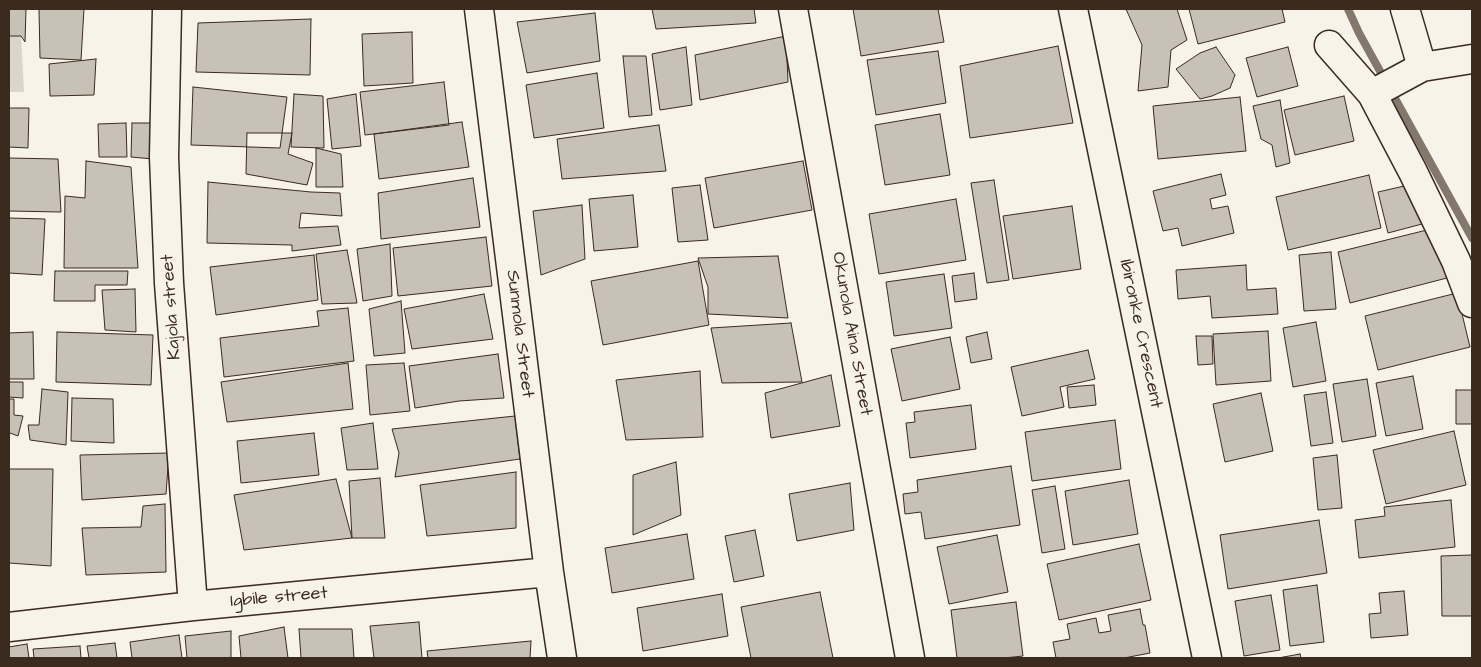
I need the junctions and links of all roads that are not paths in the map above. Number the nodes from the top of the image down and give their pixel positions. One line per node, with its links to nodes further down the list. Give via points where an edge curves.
1 (166, 9): 12 (street, Kajola street, via 164,157 168,254)
2 (478, 9): 11 (street, Sunmola Street)
3 (793, 9): 15 (street, Okunola Aina Street)
4 (1073, 9): 16 (street, Ibironke Crescent)
5 (1405, 9): 8 (street)
6 (1329, 45): 9 (street)
7 (1472, 59): 8 (street)
8 (1422, 68): 9 (street)
9 (1383, 89): 10 (street, via 1413,172 1456,261)
10 (1472, 303)
11 (549, 572): 12 (street, Igbile street); 14 (street, Sunmola Street)
12 (193, 606): 13 (street, Igbile street)
13 (9, 628)
14 (562, 658)
15 (910, 658)
16 (1207, 658)

